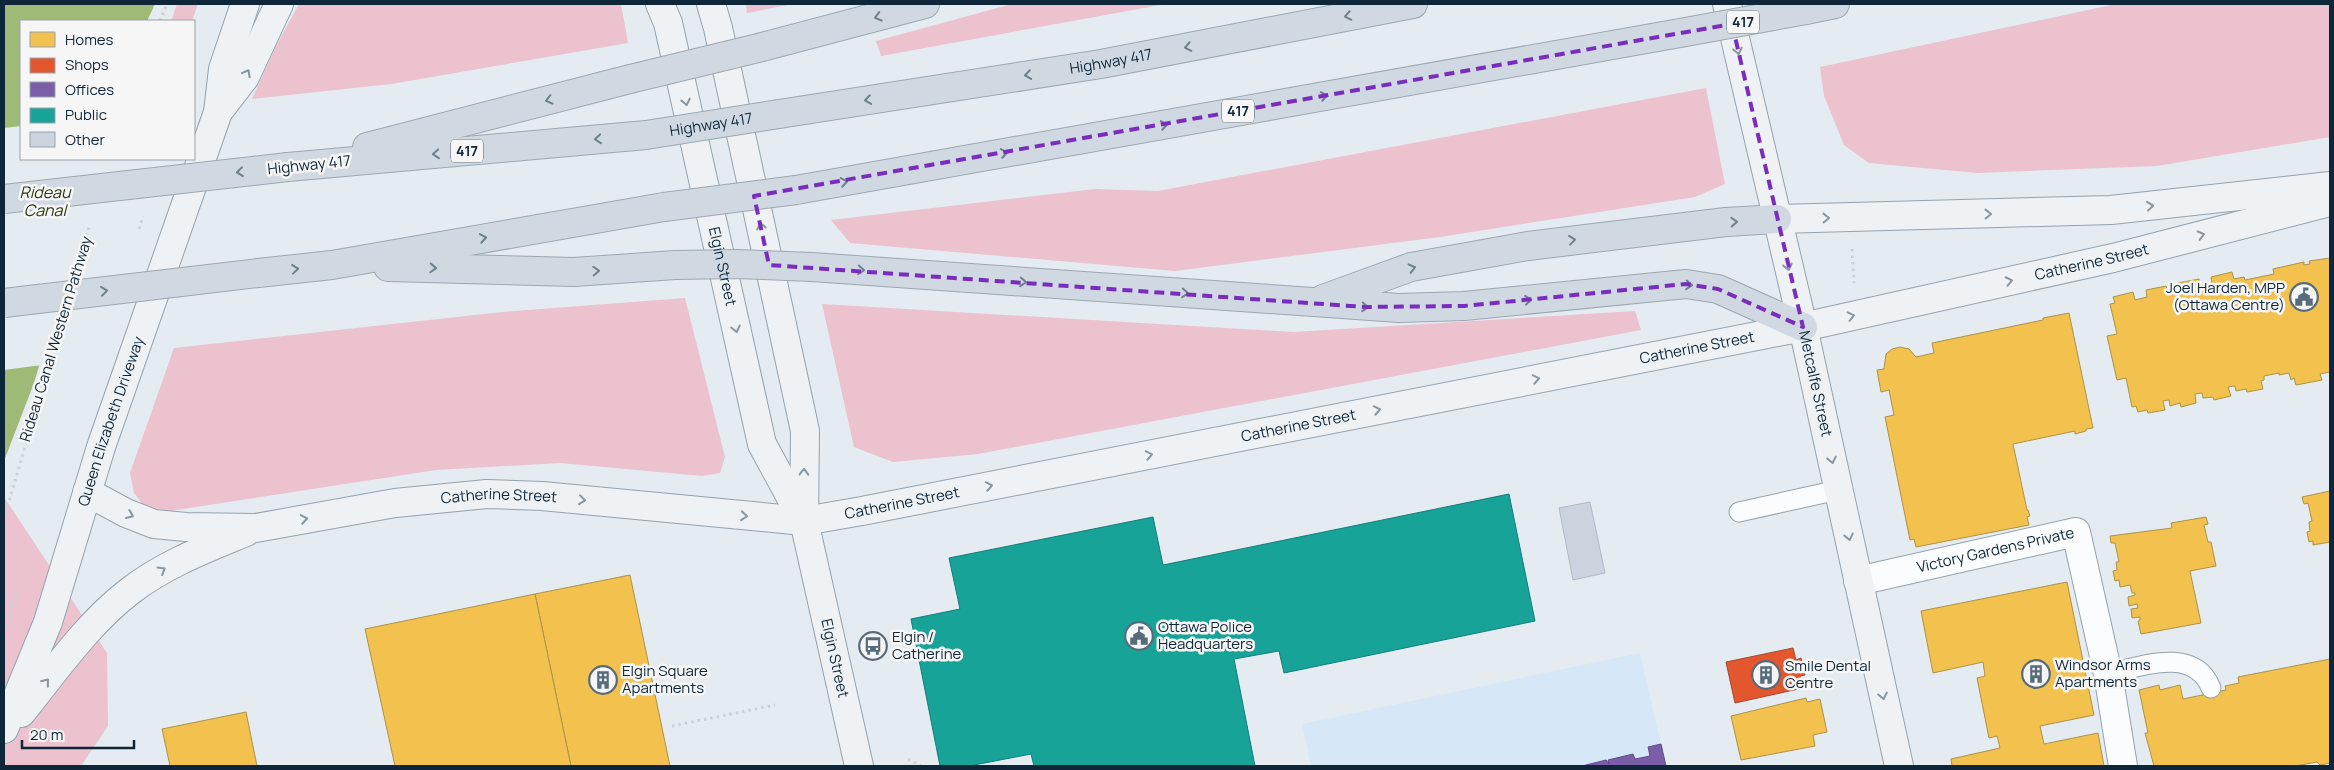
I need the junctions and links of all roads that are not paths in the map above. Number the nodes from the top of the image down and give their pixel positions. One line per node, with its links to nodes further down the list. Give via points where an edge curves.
1 (245, 4): 9 (main road, Queen Elizabeth Driveway, via 223,69)
2 (280, 4): 9 (main road, Queen Elizabeth Driveway, one-way to 2, via 245,77)
3 (660, 4): 22 (main road, Elgin Street, one-way to 22, via 668,23 762,444)
4 (711, 4): 22 (main road, Elgin Street, one-way to 4, via 805,431)
5 (925, 4): 10 (highway, one-way to 10, bridge)
6 (1413, 4): 10 (highway, Highway 417 / 417, one-way to 10, bridge, via 1100,64 646,135)
7 (1727, 4): 14 (main road, Metcalfe Street, one-way to 14)
8 (1835, 4): 15 (highway, 417, one-way to 8, bridge, via 664,208 796,190)
9 (218, 112): 20 (main road, Queen Elizabeth Driveway)
10 (288, 167): 12 (highway, Highway 417 / 417, one-way to 12, bridge)
11 (2330, 186): 14 (main road, one-way to 11, via 2111,210)
12 (4, 199)
13 (2330, 202): 18 (main road, Catherine Street, one-way to 13, via 2113,258)
14 (1777, 219): 16 (highway, one-way to 14, via 1410,267 1528,246 1726,222); 18 (main road, Metcalfe Street, one-way to 18)
15 (332, 265): 16 (highway, one-way to 16, bridge, via 574,272 736,264); 17 (highway, 417, one-way to 15, bridge)
16 (1317, 302): 18 (highway, one-way to 18, via 1399,308 1464,306 1686,284 1718,289)
17 (4, 303)
18 (1803, 327): 19 (main road, Metcalfe Street, one-way to 19); 22 (main road, Catherine Street, one-way to 18)
19 (1838, 490): 21 (lane); 24 (main road, Metcalfe Street, one-way to 24)
20 (87, 492): 23 (main road, one-way to 23, via 154,524); 27 (main road, Queen Elizabeth Driveway, via 48,622)
21 (1739, 512)
22 (804, 520): 23 (main road, Catherine Street, one-way to 22, via 396,503 487,494 542,496); 29 (main road, Elgin Street)
23 (256, 528): 28 (main road, one-way to 23, via 86,632 130,591 175,562)
24 (1858, 581): 25 (street, Victory Gardens Private, via 2076,532); 30 (main road, Metcalfe Street, one-way to 30)
25 (2108, 674): 26 (lane, via 2179,661 2199,669); 31 (street, Victory Gardens Private)
26 (2211, 688)
27 (4, 729)
28 (4, 734)
29 (859, 766)
30 (1899, 766)
31 (2123, 766)

